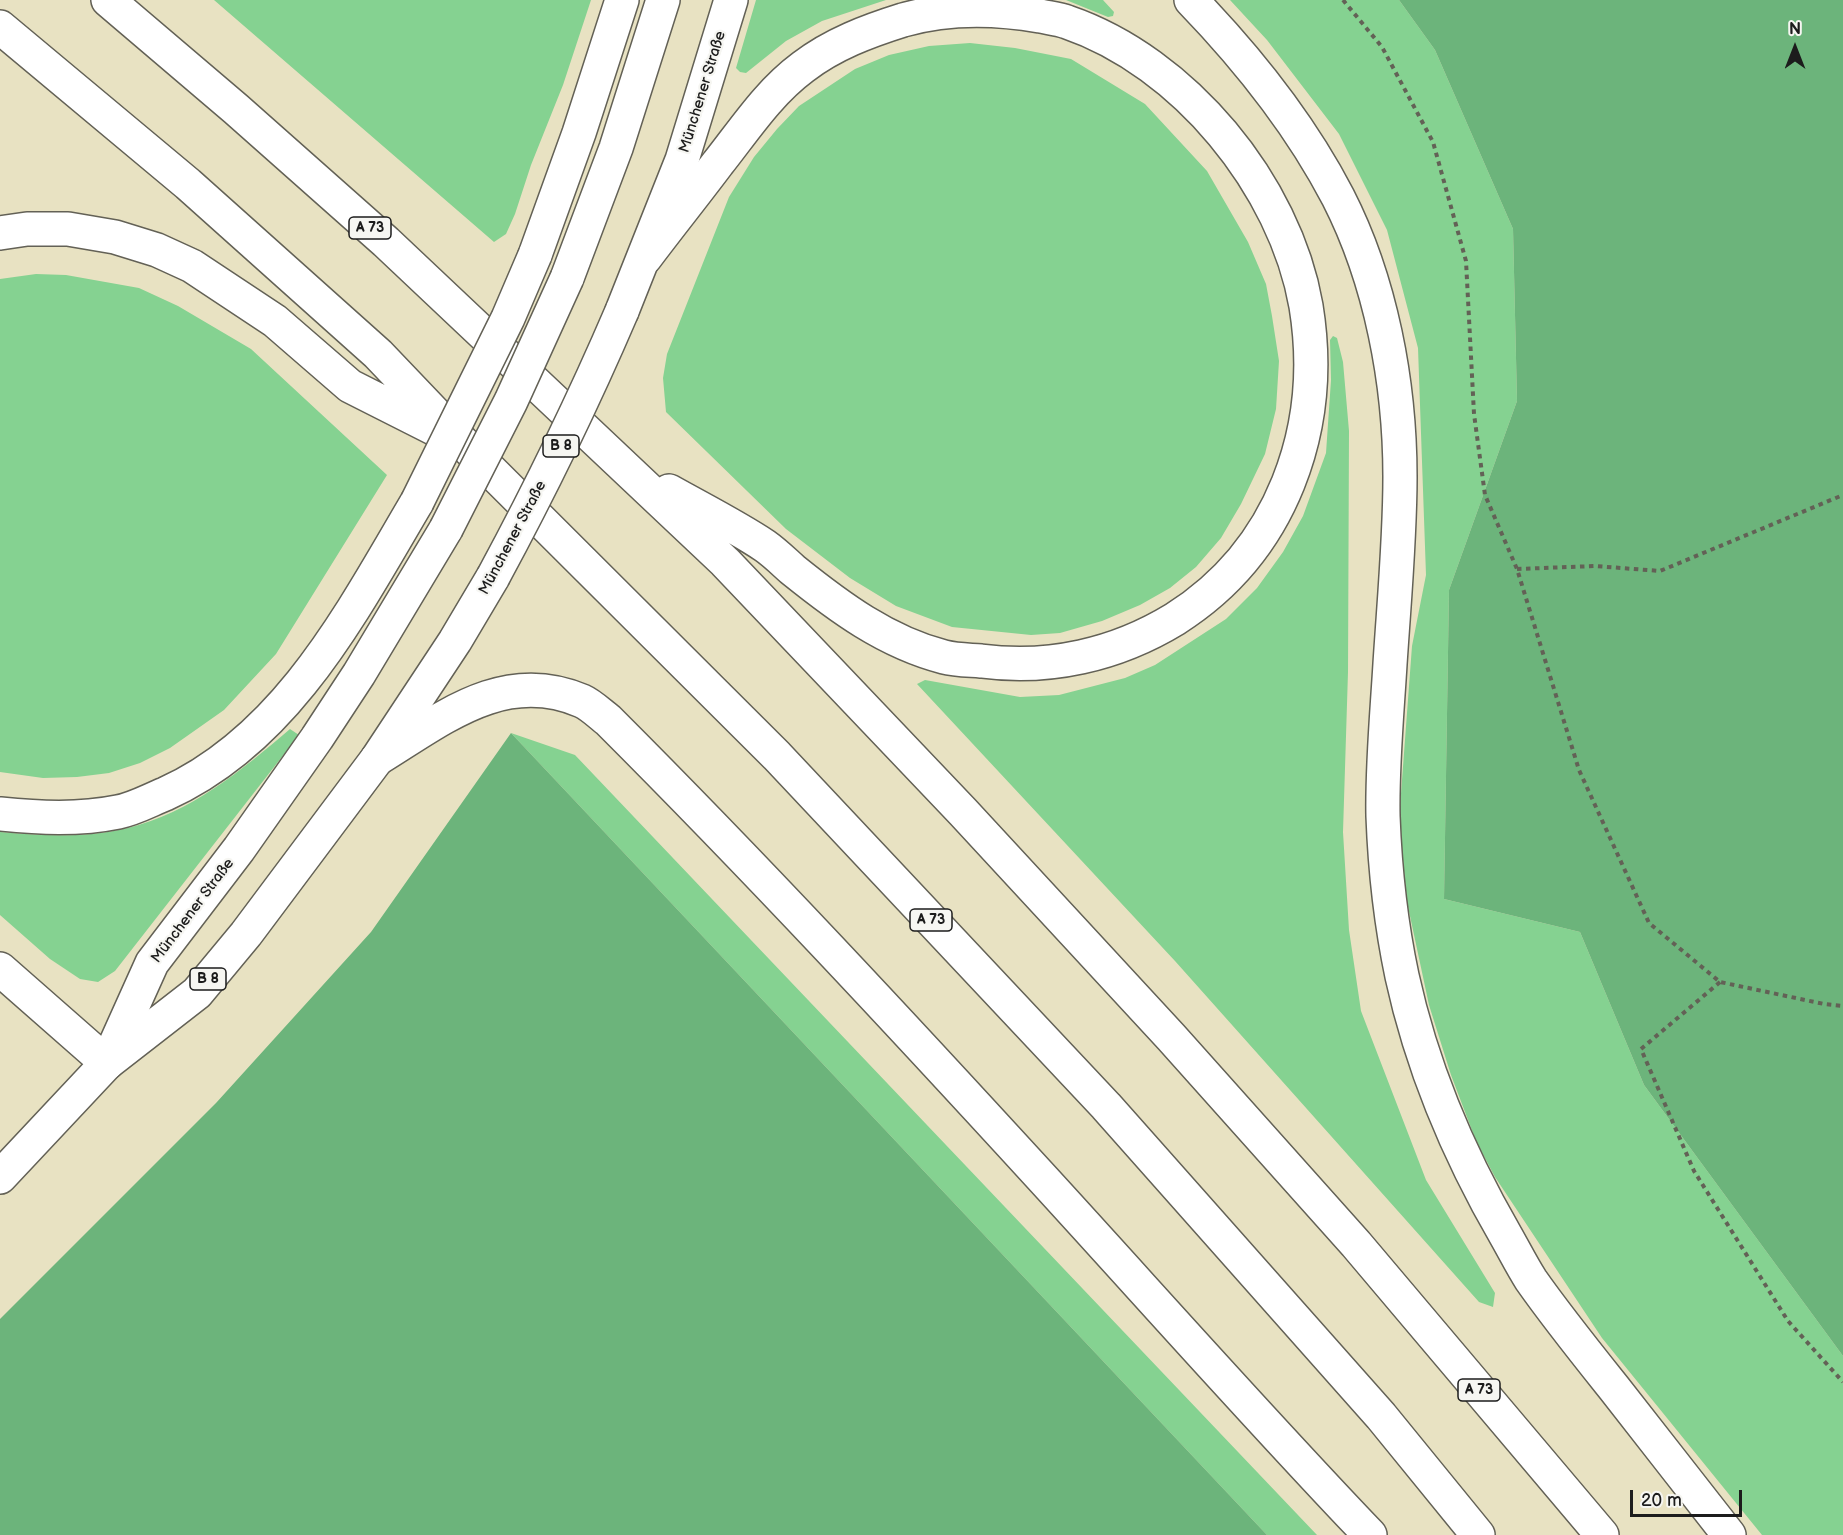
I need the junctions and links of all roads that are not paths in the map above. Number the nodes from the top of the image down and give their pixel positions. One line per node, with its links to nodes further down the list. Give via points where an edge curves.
1 (108, 0): 11 (main road, A 73, via 386,242)
2 (622, 0): 13 (main road, bridge, via 579,133 508,318 417,502 335,638 276,712 219,764 189,783 120,812 41,818)
3 (663, 0): 15 (main road, Münchener Straße, bridge, via 616,148 567,278 446,530 323,729 152,963)
4 (731, 0): 9 (main road, Münchener Straße / B 8, via 682,160)
5 (1175, 0): 6 (main road)
6 (1199, 8): 20 (main road, via 1266,84 1338,198 1370,276 1386,339 1396,406 1400,478 1383,814 1392,919 1401,971 1437,1095 1480,1192 1530,1278)
7 (0, 27): 10 (main road, A 73, via 188,184 369,346)
8 (0, 233): 10 (main road, via 68,229 115,237 157,250 192,266 275,321 350,386)
9 (645, 258): 11 (main road, via 779,86 807,63 840,44 922,15 963,9 1010,10 1064,20 1119,44 1165,76 1220,130 1261,189 1292,255 1305,304 1311,358 1309,410 1287,490 1246,556 1215,588 1155,631 1112,650 1029,665 945,657 882,633 835,603 765,546); 12 (main road, Münchener Straße / B 8, bridge, via 581,405 493,577)
10 (462, 442): 18 (main road, A 73, via 777,756 1106,1106 1381,1416)
11 (624, 465): 19 (main road, A 73, via 725,562 1171,1037 1363,1253)
12 (377, 759): 15 (main road, Münchener Straße / B 8, via 278,893 197,993); 17 (main road, via 475,701 518,690 553,691 584,702 608,720 880,1003)
13 (0, 813)
14 (0, 969): 15 (main road)
15 (106, 1064): 16 (main road)
16 (0, 1177)
17 (1370, 1535)
18 (1478, 1535)
19 (1602, 1535)
20 (1729, 1535)

